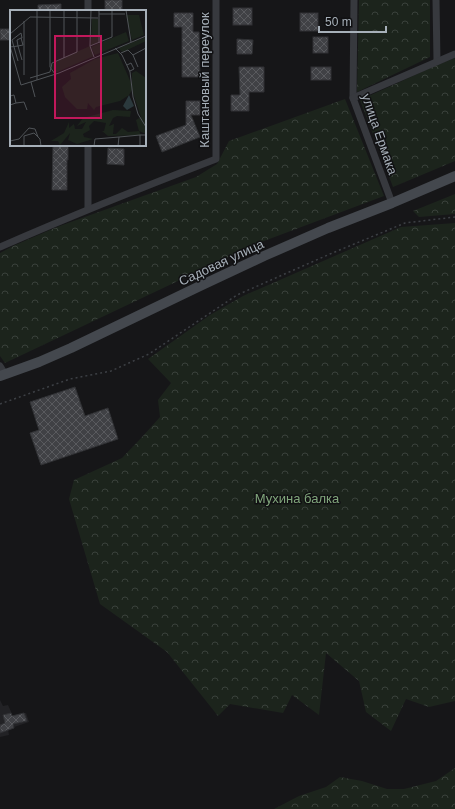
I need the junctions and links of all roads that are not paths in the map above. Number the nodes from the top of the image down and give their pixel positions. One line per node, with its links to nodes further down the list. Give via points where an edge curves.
1 (216, 0): 10 (street, Каштановый переулок, via 216,159)
2 (354, 0): 6 (street, улица Ермака)
3 (436, 0): 5 (street)
4 (455, 54): 5 (street)
5 (437, 61): 6 (street)
6 (353, 98): 9 (street, улица Ермака)
7 (88, 146): 10 (street)
8 (455, 176): 9 (main road, Садовая улица)
9 (392, 203): 12 (main road, Садовая улица, via 264,256 39,362)
10 (88, 209): 11 (street)
11 (0, 247)
12 (2, 372)

